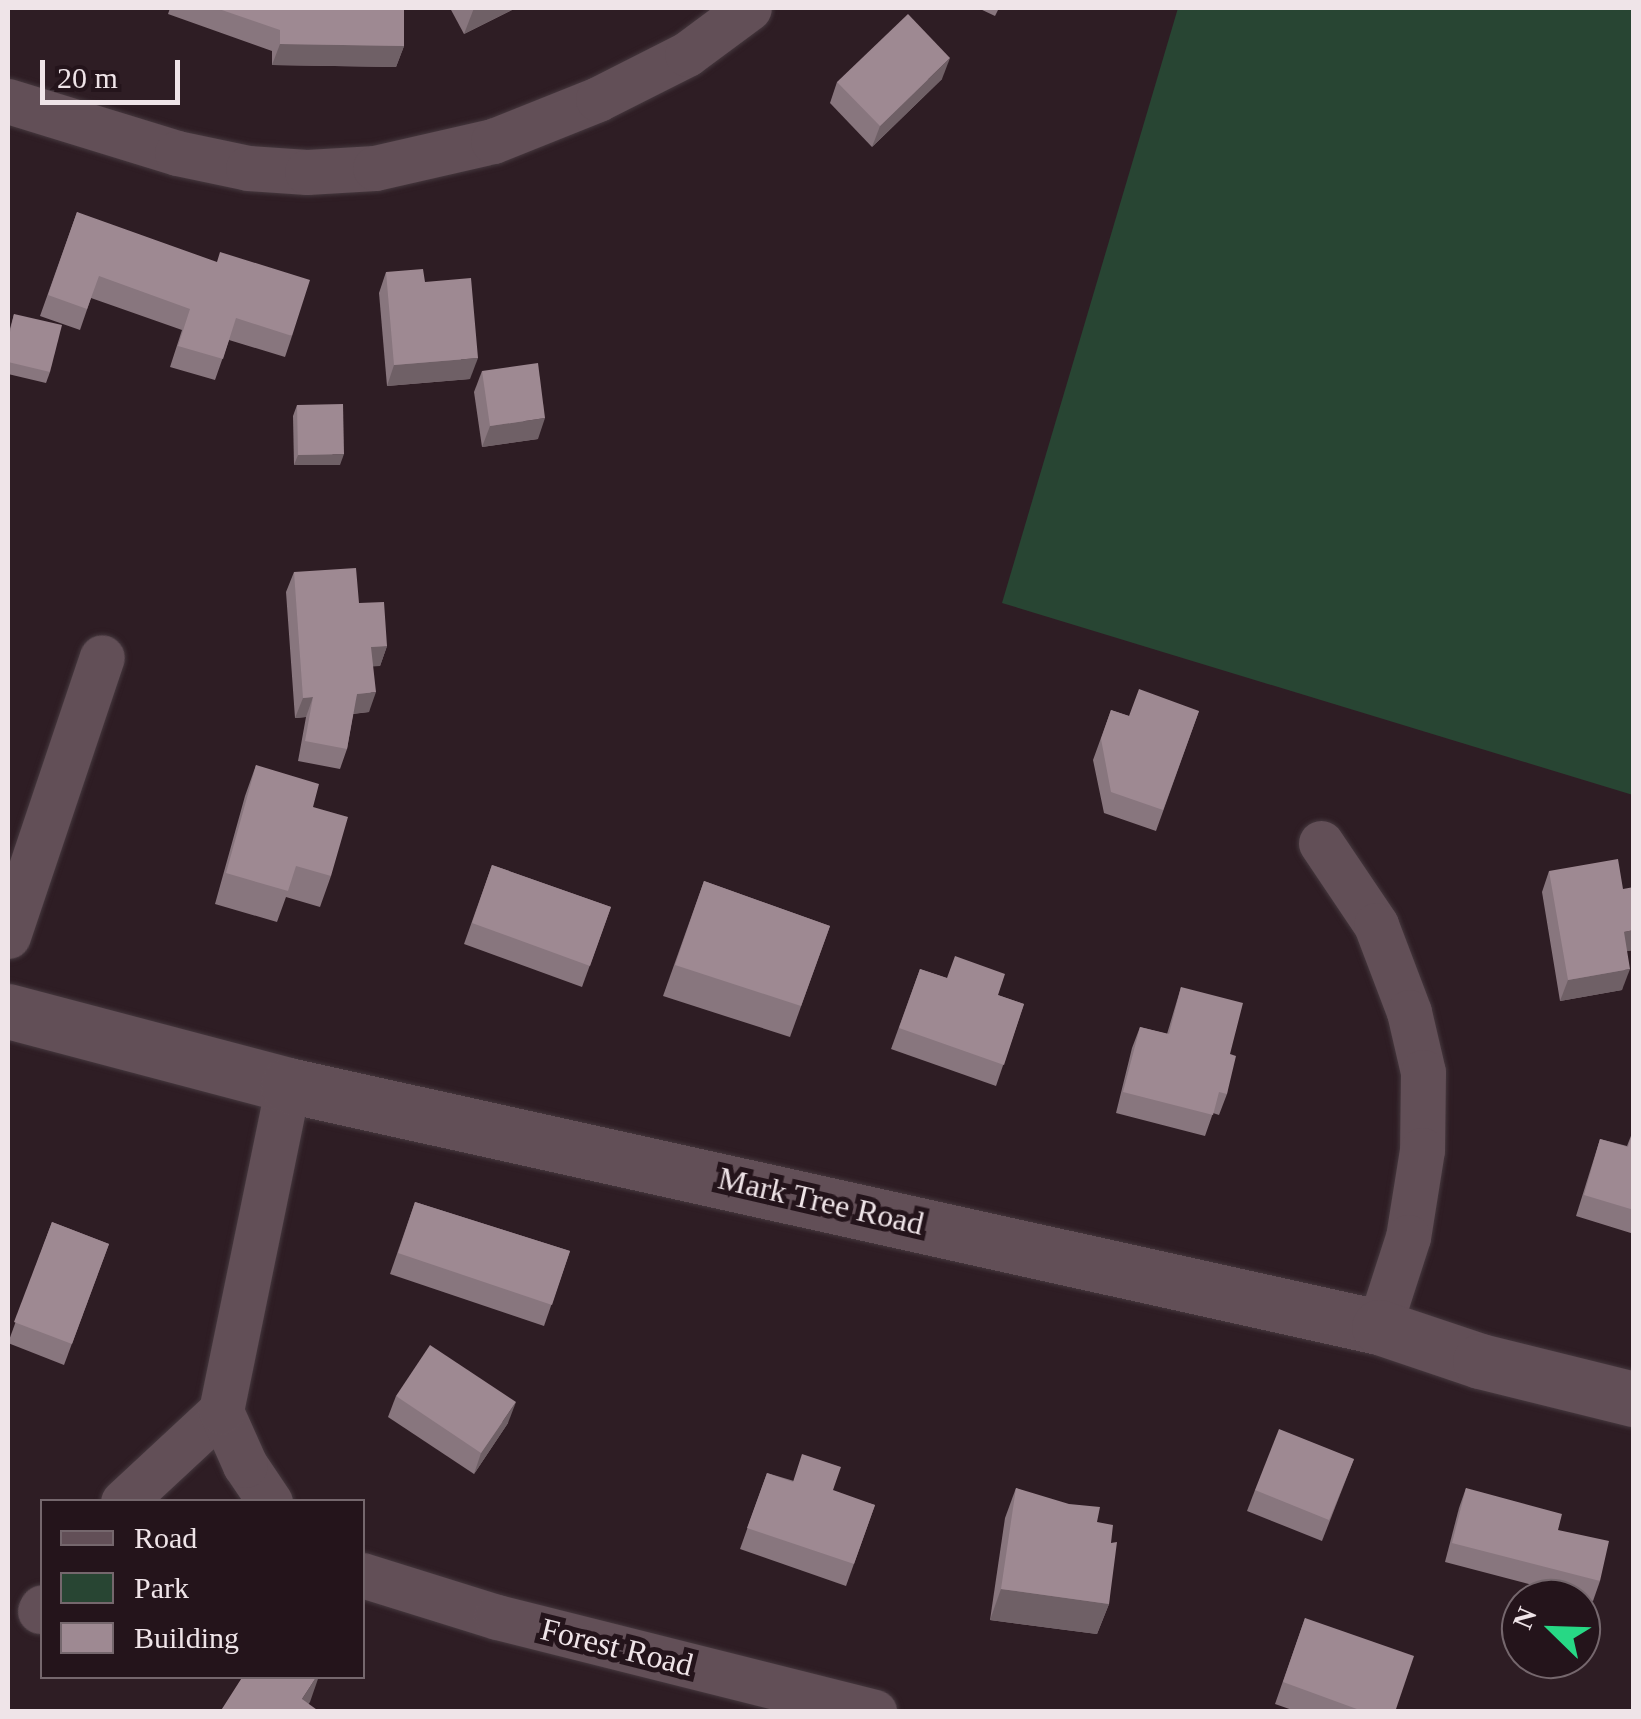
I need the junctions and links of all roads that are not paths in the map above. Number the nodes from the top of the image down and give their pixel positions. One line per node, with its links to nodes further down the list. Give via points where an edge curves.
1 (749, 8): 2 (street, via 687,54 598,99 493,141 375,168 248,168)
2 (8, 101)
3 (102, 657): 5 (street)
4 (1321, 843): 8 (street, via 1376,925 1423,1072 1422,1150 1408,1237)
5 (8, 936)
6 (8, 1010): 7 (street, Mark Tree Road)
7 (288, 1085): 8 (street, Mark Tree Road); 10 (street)
8 (1379, 1327): 9 (street, Mark Tree Road, via 1480,1361)
9 (1634, 1399)
10 (220, 1411): 11 (street); 12 (street)
11 (127, 1499)
12 (268, 1499)
13 (365, 1576): 14 (street, Forest Road, via 497,1617)
14 (874, 1712)

